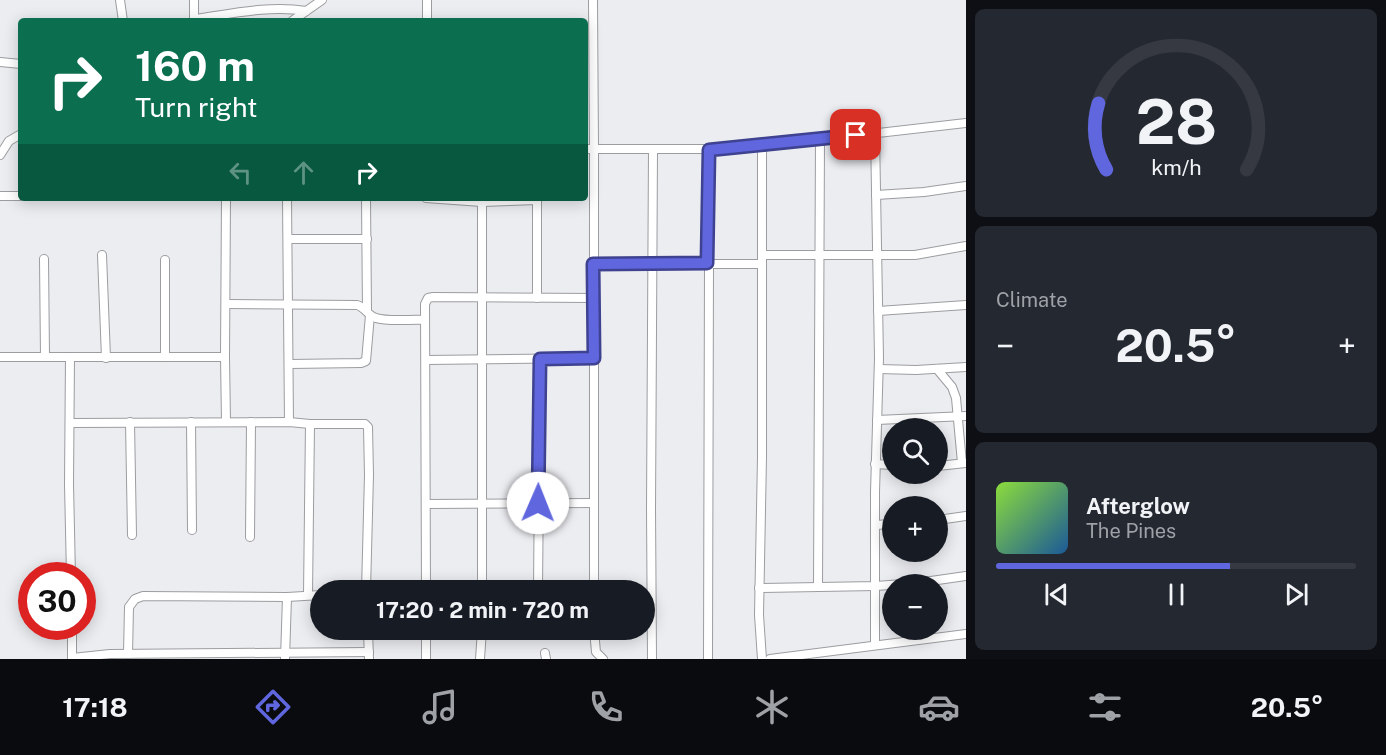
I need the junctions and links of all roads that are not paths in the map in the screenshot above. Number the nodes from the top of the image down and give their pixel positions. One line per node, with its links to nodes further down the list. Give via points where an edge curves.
1 (120, 0): 7 (street)
2 (194, 0): 8 (street)
3 (322, 0): 6 (street)
4 (427, 0): 11 (street)
5 (593, 0): 19 (street)
6 (306, 11): 9 (street, via 251,10); 10 (street)
7 (123, 18)
8 (194, 18)
9 (205, 18)
10 (296, 18)
11 (427, 18)
12 (0, 62): 13 (street)
13 (18, 64)
14 (966, 123): 15 (street)
15 (875, 134): 17 (street); 24 (street)
16 (18, 136): 22 (street)
17 (820, 139): 18 (street); 38 (street)
18 (762, 146): 21 (street); 42 (street)
19 (589, 150): 20 (street); 44 (street)
20 (653, 150): 21 (street); 45 (street)
21 (709, 150): 43 (street)
22 (0, 155)
23 (966, 186): 24 (street)
24 (876, 195): 39 (street)
25 (0, 196): 26 (street)
26 (18, 196)
27 (226, 201): 49 (street)
28 (287, 201): 34 (street)
29 (366, 201): 35 (street)
30 (468, 201): 33 (street)
31 (500, 201): 33 (street)
32 (537, 201): 47 (street)
33 (482, 202): 46 (street)
34 (288, 239): 35 (street); 50 (street)
35 (367, 239): 53 (street)
36 (966, 246): 39 (street, via 915,255)
37 (102, 255): 60 (street)
38 (819, 255): 39 (street); 42 (street); 101 (street)
39 (876, 255): 52 (street)
40 (44, 259): 56 (street)
41 (165, 260): 58 (street)
42 (761, 260): 43 (street); 102 (street)
43 (708, 263): 45 (street); 124 (street)
44 (593, 264): 45 (street); 48 (street)
45 (651, 264): 123 (street)
46 (483, 297): 47 (street); 54 (street, via 428,298); 62 (street)
47 (537, 298): 48 (street)
48 (594, 298): 61 (street)
49 (226, 304): 50 (street); 59 (street)
50 (288, 304): 53 (street, via 357,305); 65 (street)
51 (966, 305): 52 (street)
52 (878, 312): 67 (street)
53 (368, 313): 54 (street, via 377,319); 65 (street, via 366,362)
54 (425, 320): 64 (street)
55 (0, 357): 56 (street)
56 (45, 357): 57 (street)
57 (70, 357): 60 (street); 76 (street)
58 (165, 357): 59 (street); 60 (street)
59 (225, 357): 73 (street)
60 (106, 358)
61 (594, 358): 63 (street); 84 (street)
62 (482, 359): 63 (street); 64 (street); 82 (street)
63 (540, 359): 83 (street)
64 (426, 360): 85 (street)
65 (290, 364): 75 (street)
66 (966, 367): 68 (street)
67 (879, 369): 68 (street); 70 (street)
68 (937, 369): 69 (street, via 952,387)
69 (962, 416): 70 (street); 78 (street)
70 (877, 420): 79 (street)
71 (130, 422): 72 (street); 76 (street); 91 (street)
72 (191, 422): 73 (street); 90 (street)
73 (226, 422): 74 (street)
74 (251, 422): 75 (street); 92 (street)
75 (289, 422): 77 (street)
76 (71, 423): 93 (street)
77 (310, 424): 95 (street, via 360,423 368,427); 103 (street)
78 (964, 463): 81 (street)
79 (875, 464): 80 (street); 88 (street)
80 (882, 464)
81 (948, 465)
82 (482, 503): 83 (street); 85 (street); 97 (street)
83 (538, 503): 84 (street); 98 (street)
84 (594, 503): 99 (street)
85 (426, 504): 96 (street)
86 (966, 516): 87 (street)
87 (948, 519)
88 (875, 525): 89 (street); 100 (street)
89 (882, 525)
90 (192, 530)
91 (132, 536)
92 (249, 537)
93 (71, 562)
94 (966, 576): 100 (street)
95 (366, 580)
96 (426, 580)
97 (482, 580)
98 (538, 580)
99 (594, 580)
100 (876, 586): 101 (street); 111 (street)
101 (818, 587): 102 (street)
102 (759, 588): 125 (street)
103 (308, 595): 104 (street)
104 (286, 597): 112 (street, via 143,596 129,607); 113 (street)
105 (966, 634): 111 (street)
106 (72, 640): 119 (street)
107 (368, 640): 114 (street)
108 (426, 640): 120 (street)
109 (481, 640): 121 (street)
110 (595, 640): 122 (street, via 596,652)
111 (875, 645): 115 (street)
112 (128, 654): 116 (street); 117 (street)
113 (285, 656): 114 (street); 118 (street)
114 (369, 656)
115 (823, 656): 126 (street)
116 (110, 657): 119 (street)
117 (167, 657): 118 (street)
118 (224, 657)
119 (72, 658)
120 (426, 659)
121 (480, 659)
122 (603, 659)
123 (652, 659)
124 (708, 659)
125 (762, 659)
126 (770, 659)

